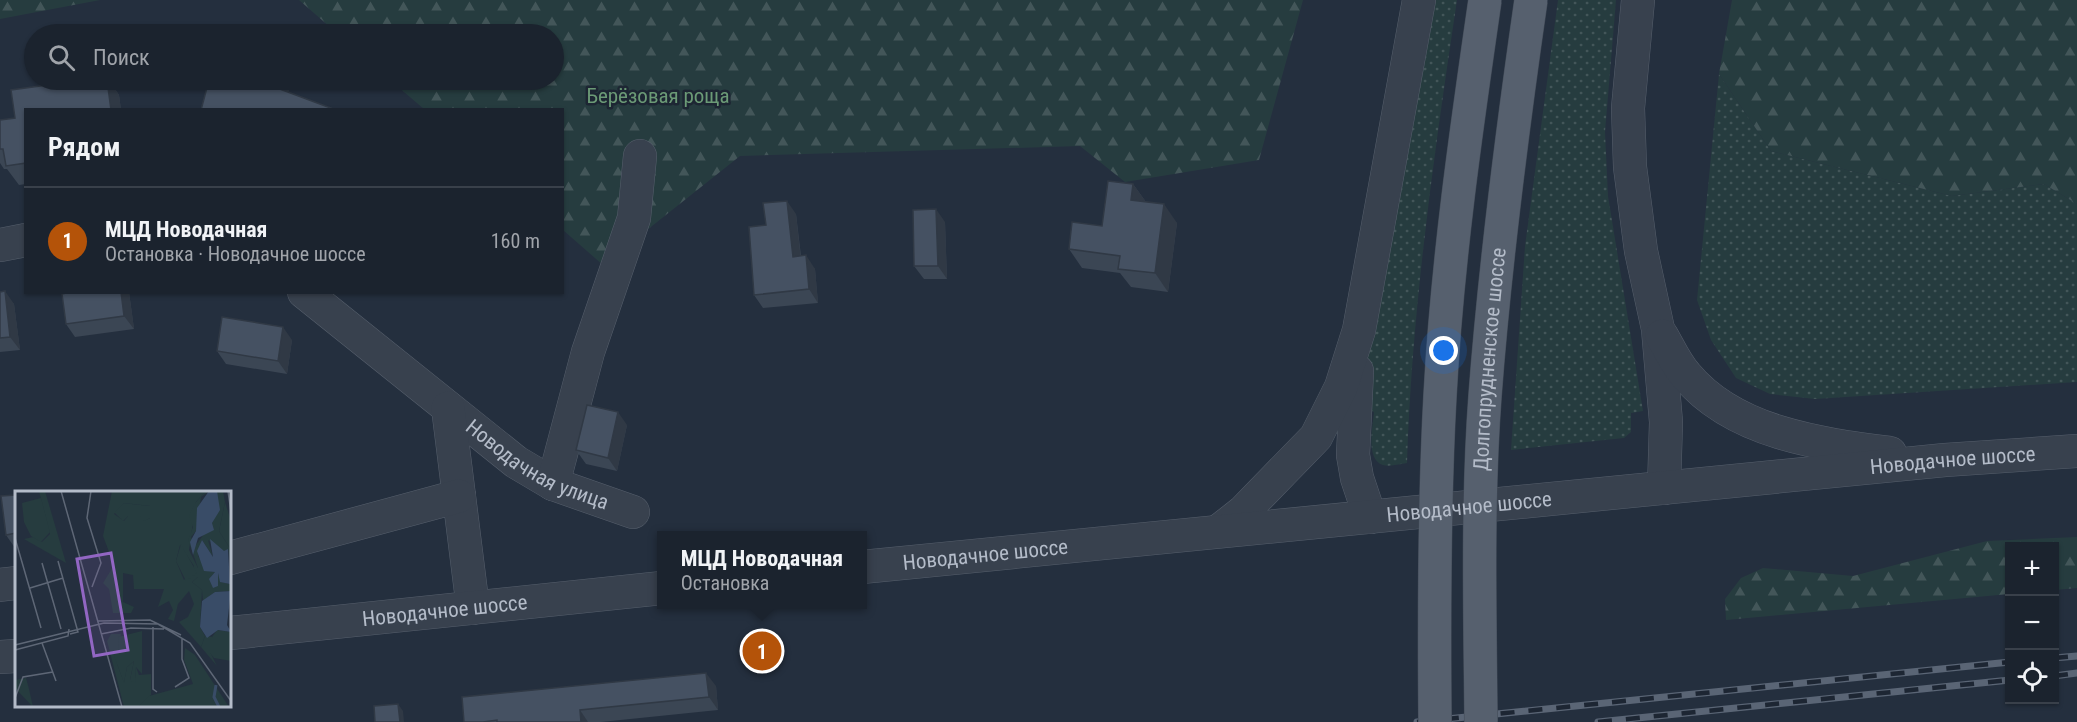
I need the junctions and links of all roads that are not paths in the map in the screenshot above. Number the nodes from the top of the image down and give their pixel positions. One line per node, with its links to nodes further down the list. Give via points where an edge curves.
1 (1419, 0): 10 (street)
2 (1485, 0): 29 (main road, bridge, via 1453,238 1440,396)
3 (1531, 0): 30 (main road, Долгопрудненское шоссе, bridge, via 1498,243 1485,398)
4 (1638, 0): 9 (street, via 1628,108 1630,167 1641,251)
5 (640, 156): 14 (street, via 634,218 588,352)
6 (24, 240): 7 (street)
7 (0, 245)
8 (306, 294): 11 (street, Новодачная улица)
9 (1658, 329): 13 (street, via 1686,376 1721,405 1764,427 1840,446); 15 (street, via 1666,422)
10 (1359, 330): 18 (street, via 1353,454); 19 (street, via 1341,387 1316,437 1243,512)
11 (448, 408): 14 (street, Новодачная улица, via 516,462); 16 (street, Новодачная улица)
12 (2077, 451): 13 (street, Новодачное шоссе)
13 (1945, 460): 15 (street, Новодачное шоссе)
14 (553, 484): 17 (street, Новодачная улица)
15 (1664, 488): 18 (street, Новодачное шоссе)
16 (459, 496): 20 (street); 25 (street, Новодачная улица)
17 (633, 512)
18 (1370, 517): 19 (street, Новодачное шоссе)
19 (1220, 530): 21 (street, Новодачное шоссе)
20 (231, 558)
21 (867, 566)
22 (15, 583): 23 (street)
23 (0, 585)
24 (657, 589): 25 (street, Новодачное шоссе)
25 (473, 608): 26 (street, Новодачное шоссе)
26 (231, 633)
27 (15, 656): 28 (street)
28 (0, 657)
29 (1435, 722)
30 (1481, 722)

